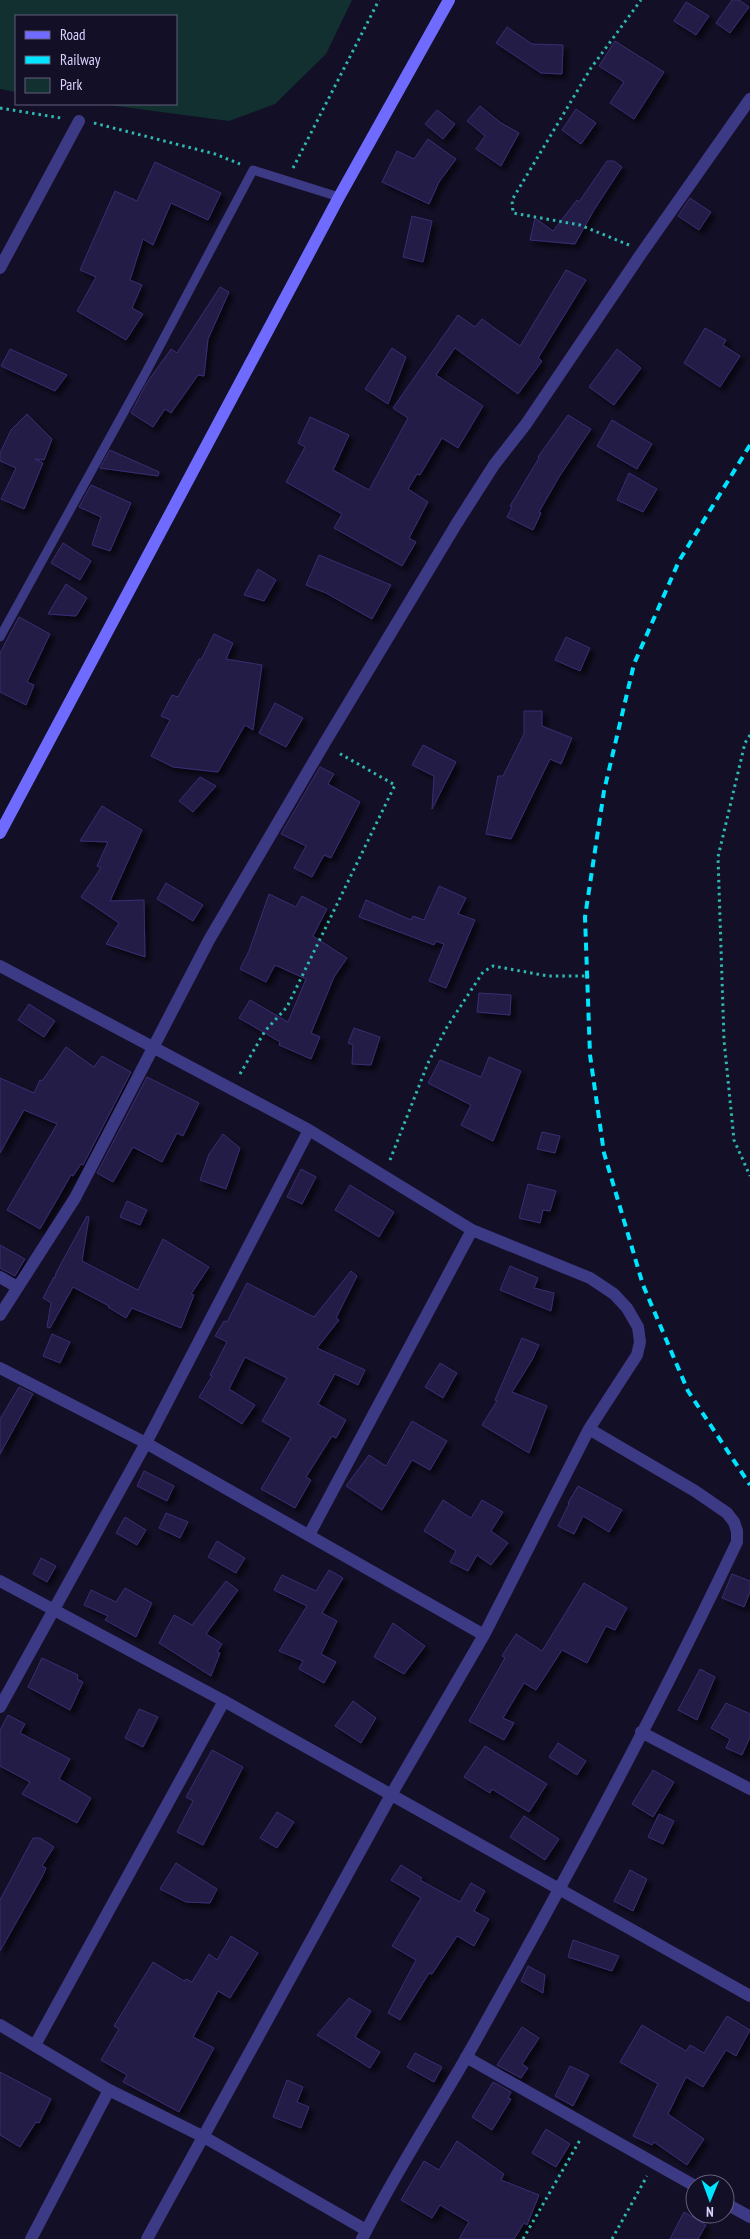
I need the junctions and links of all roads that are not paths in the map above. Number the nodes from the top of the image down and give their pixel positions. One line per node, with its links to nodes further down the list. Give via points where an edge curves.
1 (449, 0): 4 (street)
2 (750, 99): 9 (street, via 457,523 209,940)
3 (79, 121): 5 (street)
4 (339, 197): 6 (lane, via 253,170); 7 (street)
5 (0, 268)
6 (0, 637)
7 (0, 833)
8 (0, 966): 9 (street)
9 (153, 1046): 10 (street); 13 (street, via 75,1198)
10 (308, 1130): 11 (street); 17 (street)
11 (472, 1230): 16 (street, via 590,1278 614,1294 627,1308 638,1327 640,1342 637,1355); 18 (street)
12 (0, 1276): 13 (street)
13 (16, 1286): 14 (street)
14 (0, 1315)
15 (0, 1368): 17 (street)
16 (590, 1429): 21 (street); 24 (street, via 727,1513 738,1531 737,1542 708,1603)
17 (146, 1443): 18 (street); 20 (street)
18 (309, 1534): 21 (street)
19 (0, 1581): 20 (street)
20 (53, 1611): 22 (street); 23 (street)
21 (484, 1635): 26 (street)
22 (224, 1701): 26 (street); 30 (street)
23 (0, 1705)
24 (641, 1732): 25 (street); 27 (street)
25 (750, 1789)
26 (391, 1795): 27 (street); 33 (street)
27 (558, 1890): 28 (street); 31 (street)
28 (750, 1996)
29 (0, 2025): 30 (street)
30 (35, 2045): 32 (street)
31 (466, 2057): 34 (street); 37 (street)
32 (110, 2090): 33 (street); 38 (street)
33 (204, 2137): 37 (street); 39 (street)
34 (685, 2181)
35 (735, 2209): 36 (street)
36 (750, 2217)
37 (364, 2234)
38 (31, 2239)
39 (147, 2239)

